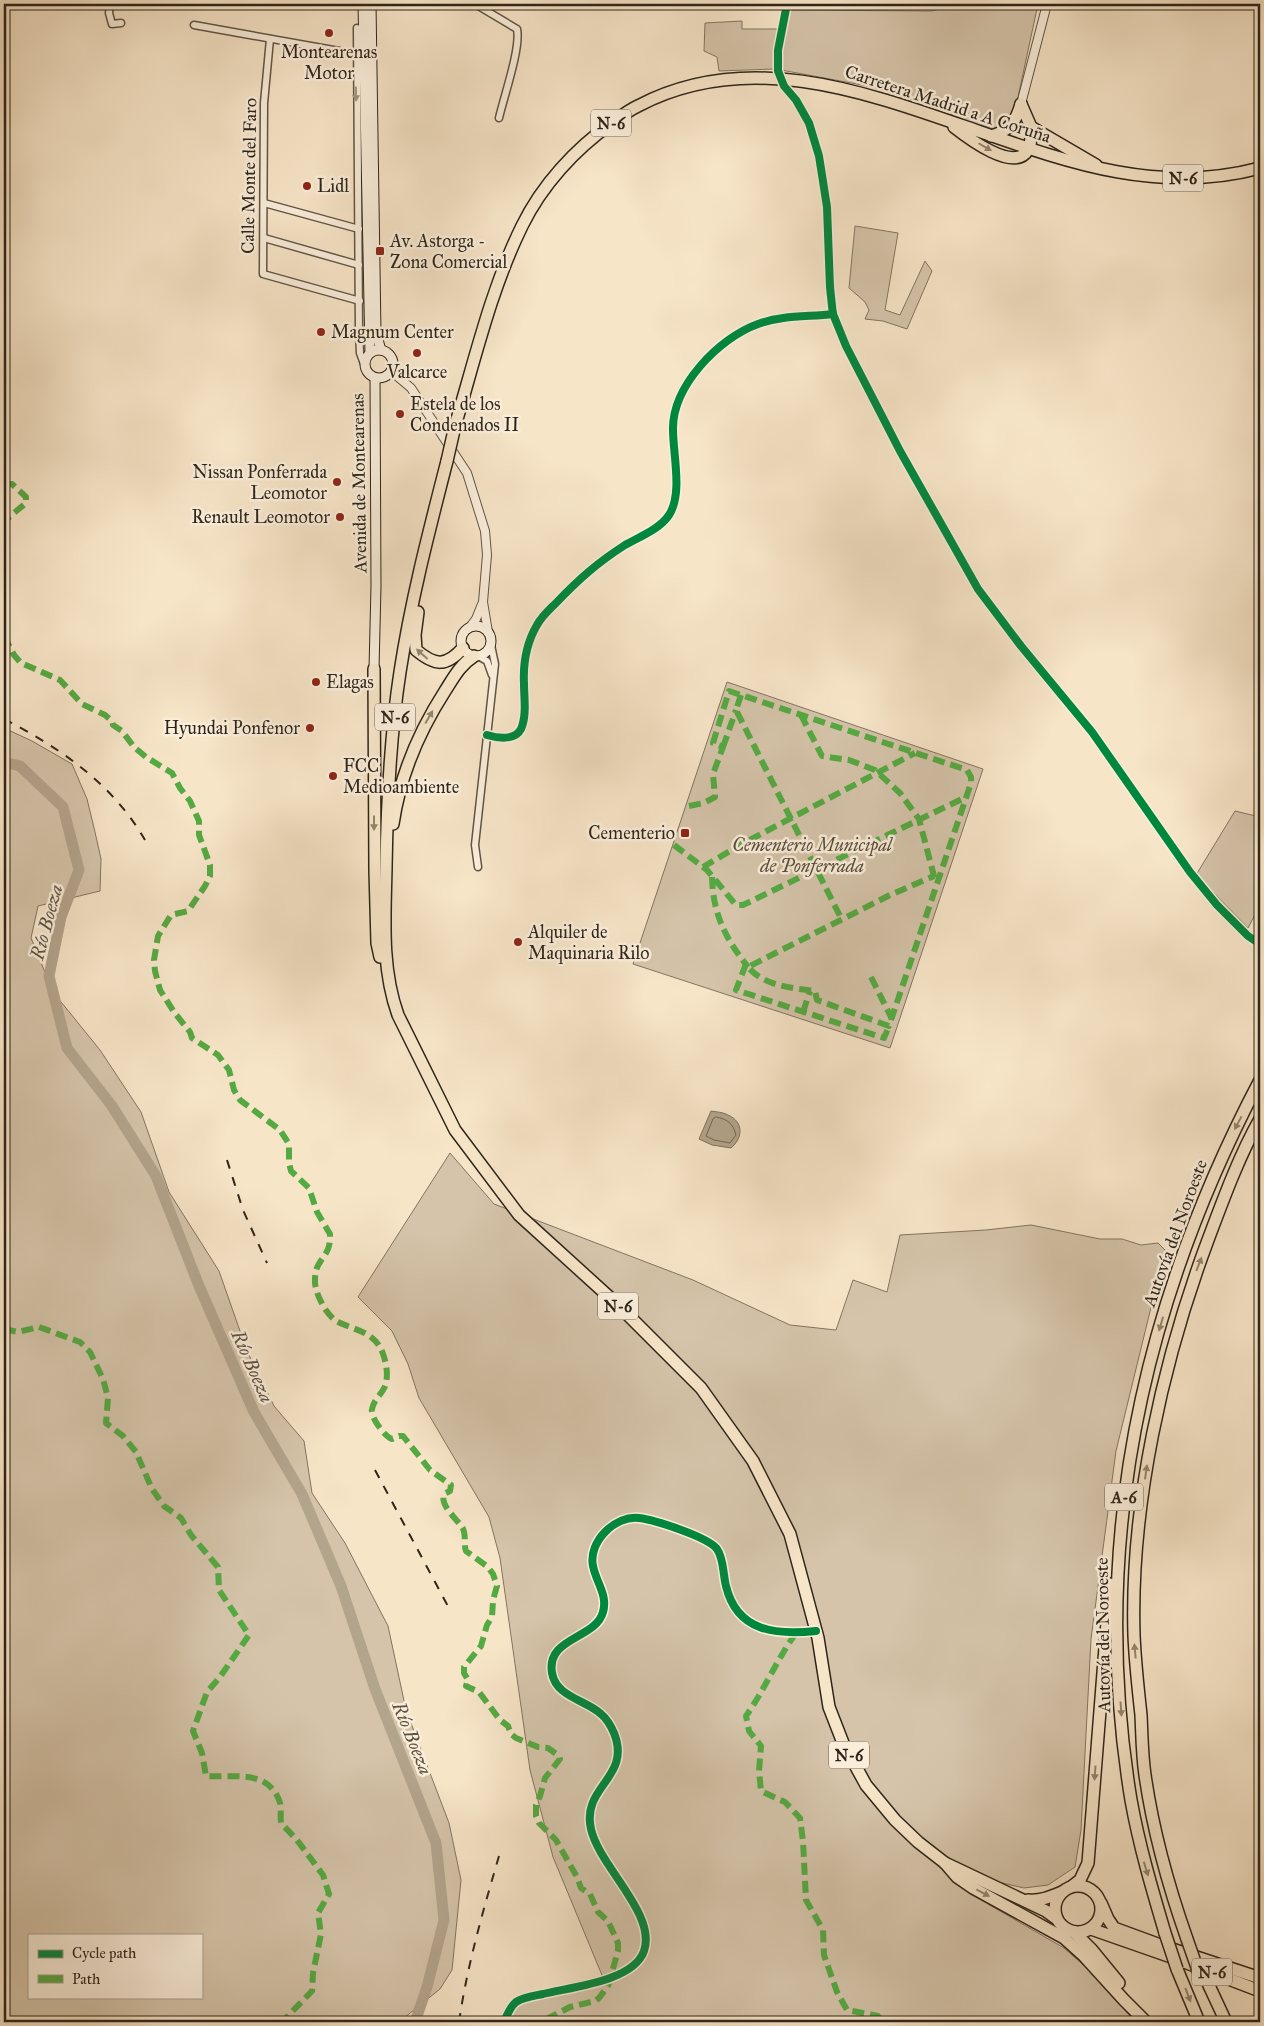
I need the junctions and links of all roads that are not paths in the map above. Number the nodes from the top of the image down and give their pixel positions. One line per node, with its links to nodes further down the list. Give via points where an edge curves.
1 (110, 4): 9 (street, via 112,24)
2 (363, 4): 33 (main road)
3 (371, 4): 32 (main road, via 376,333)
4 (475, 4): 17 (street, via 517,29 517,47)
5 (695, 4): 6 (street)
6 (787, 4): 7 (street); 14 (street, via 778,50)
7 (908, 4)
8 (1048, 4): 16 (street)
9 (121, 23)
10 (194, 25): 12 (street)
11 (356, 28): 13 (street)
12 (270, 39): 13 (street); 26 (street, Calle Monte del Faro, via 264,103)
13 (356, 54): 27 (street, one-way to 27)
14 (778, 71)
15 (784, 86): 31 (street, via 808,123 819,156 827,207)
16 (1021, 104): 18 (highway); 20 (highway)
17 (499, 118)
18 (1017, 119): 21 (highway); 22 (highway)
19 (944, 120): 21 (highway, Carretera Madrid a A Coruña / N-6); 23 (highway, one-way to 23, via 1004,157 1016,158); 37 (highway, Carretera Madrid a A Coruña / N-6, bridge, via 889,100 832,85 743,78 671,91 636,106 593,136 551,179 523,224 501,272 455,426)
20 (1031, 127): 23 (highway); 25 (highway)
21 (991, 136): 22 (highway, Carretera Madrid a A Coruña / N-6)
22 (1015, 145): 23 (highway, Carretera Madrid a A Coruña / N-6)
23 (1028, 149): 25 (highway, Carretera Madrid a A Coruña / N-6)
24 (1260, 168): 25 (highway, Carretera Madrid a A Coruña / N-6, via 1183,178 1142,177)
25 (1106, 170)
26 (264, 203): 27 (street); 28 (street, Calle Monte del Faro)
27 (359, 229): 29 (street)
28 (264, 238): 29 (street); 30 (street, Calle Monte del Faro, via 263,274)
29 (359, 265): 30 (street)
30 (360, 301): 34 (street, via 360,353)
31 (833, 314): 46 (street, via 759,323 731,338 692,375 674,416 676,481 675,497 668,516 592,568 546,612 527,648 524,714 520,730 505,738); 49 (street, via 900,451 978,589 1092,732 1211,899)
32 (381, 350): 33 (main road); 35 (main road, via 391,356)
33 (370, 353): 34 (main road)
34 (364, 364): 36 (main road, via 367,373)
35 (391, 372): 36 (main road, via 386,377); 38 (street, via 411,388 467,473 485,531 487,555)
36 (375, 378): 44 (main road, Avenida de Montearenas)
37 (431, 522): 42 (highway, N-6, one-way to 37, via 454,658 442,663 428,660 416,650 415,634); 48 (highway, Carretera Madrid a A Coruña / N-6, via 408,628 394,720 387,812)
38 (483, 602): 39 (street); 40 (street)
39 (470, 627): 40 (main road, via 482,627); 42 (main road, via 461,638)
40 (488, 632): 41 (main road)
41 (491, 645): 43 (main road); 45 (street, via 495,664)
42 (463, 648): 43 (main road)
43 (476, 656): 45 (street, via 487,661); 48 (highway, one-way to 43, via 397,797 410,753 463,663)
44 (374, 669): 50 (highway, one-way to 50, via 378,943)
45 (493, 678): 46 (street)
46 (487, 734): 47 (street, via 475,845)
47 (478, 867)
48 (385, 916): 50 (highway, Carretera Madrid a A Coruña / N-6)
49 (1260, 944)
50 (391, 996): 54 (highway, Carretera Madrid a A Coruña / N-6, via 455,1130 519,1215 618,1305 701,1388 753,1461 790,1534)
51 (1260, 1080): 53 (highway, Autovía del Noroeste / A-6, one-way to 53, via 1197,1215)
52 (1260, 1119): 65 (highway, Autovía del Noroeste / A-6, one-way to 52, bridge, via 1166,1878 1145,1773 1134,1634 1139,1532 1148,1460 1168,1364 1196,1272 1222,1203)
53 (1155, 1345): 56 (highway, one-way to 56, via 1142,1374 1128,1430 1117,1507 1088,1864 1080,1880); 69 (highway, Autovía del Noroeste / A-6, one-way to 69, bridge, via 1129,1458 1122,1507 1116,1615 1122,1731 1144,1860 1165,1933)
54 (816, 1631): 55 (highway, Carretera Madrid a A Coruña / N-6, via 829,1707 843,1744 866,1784 894,1820); 67 (street, via 766,1630 742,1617 727,1592 721,1558 709,1542 641,1518 622,1520 605,1531 594,1554 593,1565 604,1596 603,1614 597,1623 557,1651 551,1668 555,1683 602,1714 614,1734 619,1754 617,1764 593,1800 590,1827 598,1847 641,1917 646,1943 640,1959 626,1972 609,1979 524,1998 512,2006)
55 (945, 1863): 57 (highway, Carretera Madrid a A Coruña / N-6); 68 (highway, one-way to 68, via 973,1888 1064,1938)
56 (1067, 1889): 57 (highway, Carretera Madrid a A Coruña / N-6, via 1038,1901); 58 (highway, via 1090,1888); 60 (highway, via 1056,1902)
57 (1022, 1899): 60 (highway, Carretera Madrid a A Coruña / N-6)
58 (1101, 1903): 59 (highway); 64 (highway, via 1114,1928)
59 (1101, 1915): 61 (highway); 63 (highway, N-6, via 1113,1932)
60 (1057, 1919): 62 (highway, N-6, via 1067,1930)
61 (1091, 1929): 62 (highway, N-6); 63 (highway, N-6)
62 (1074, 1932): 68 (highway, via 1109,1970)
63 (1136, 1944): 66 (highway, N-6)
64 (1260, 1978)
65 (1204, 1979): 70 (highway, Autovía del Noroeste / A-6); 71 (highway)
66 (1260, 1991)
67 (504, 2022)
68 (1146, 2022)
69 (1199, 2022)
70 (1219, 2022)
71 (1226, 2022)

